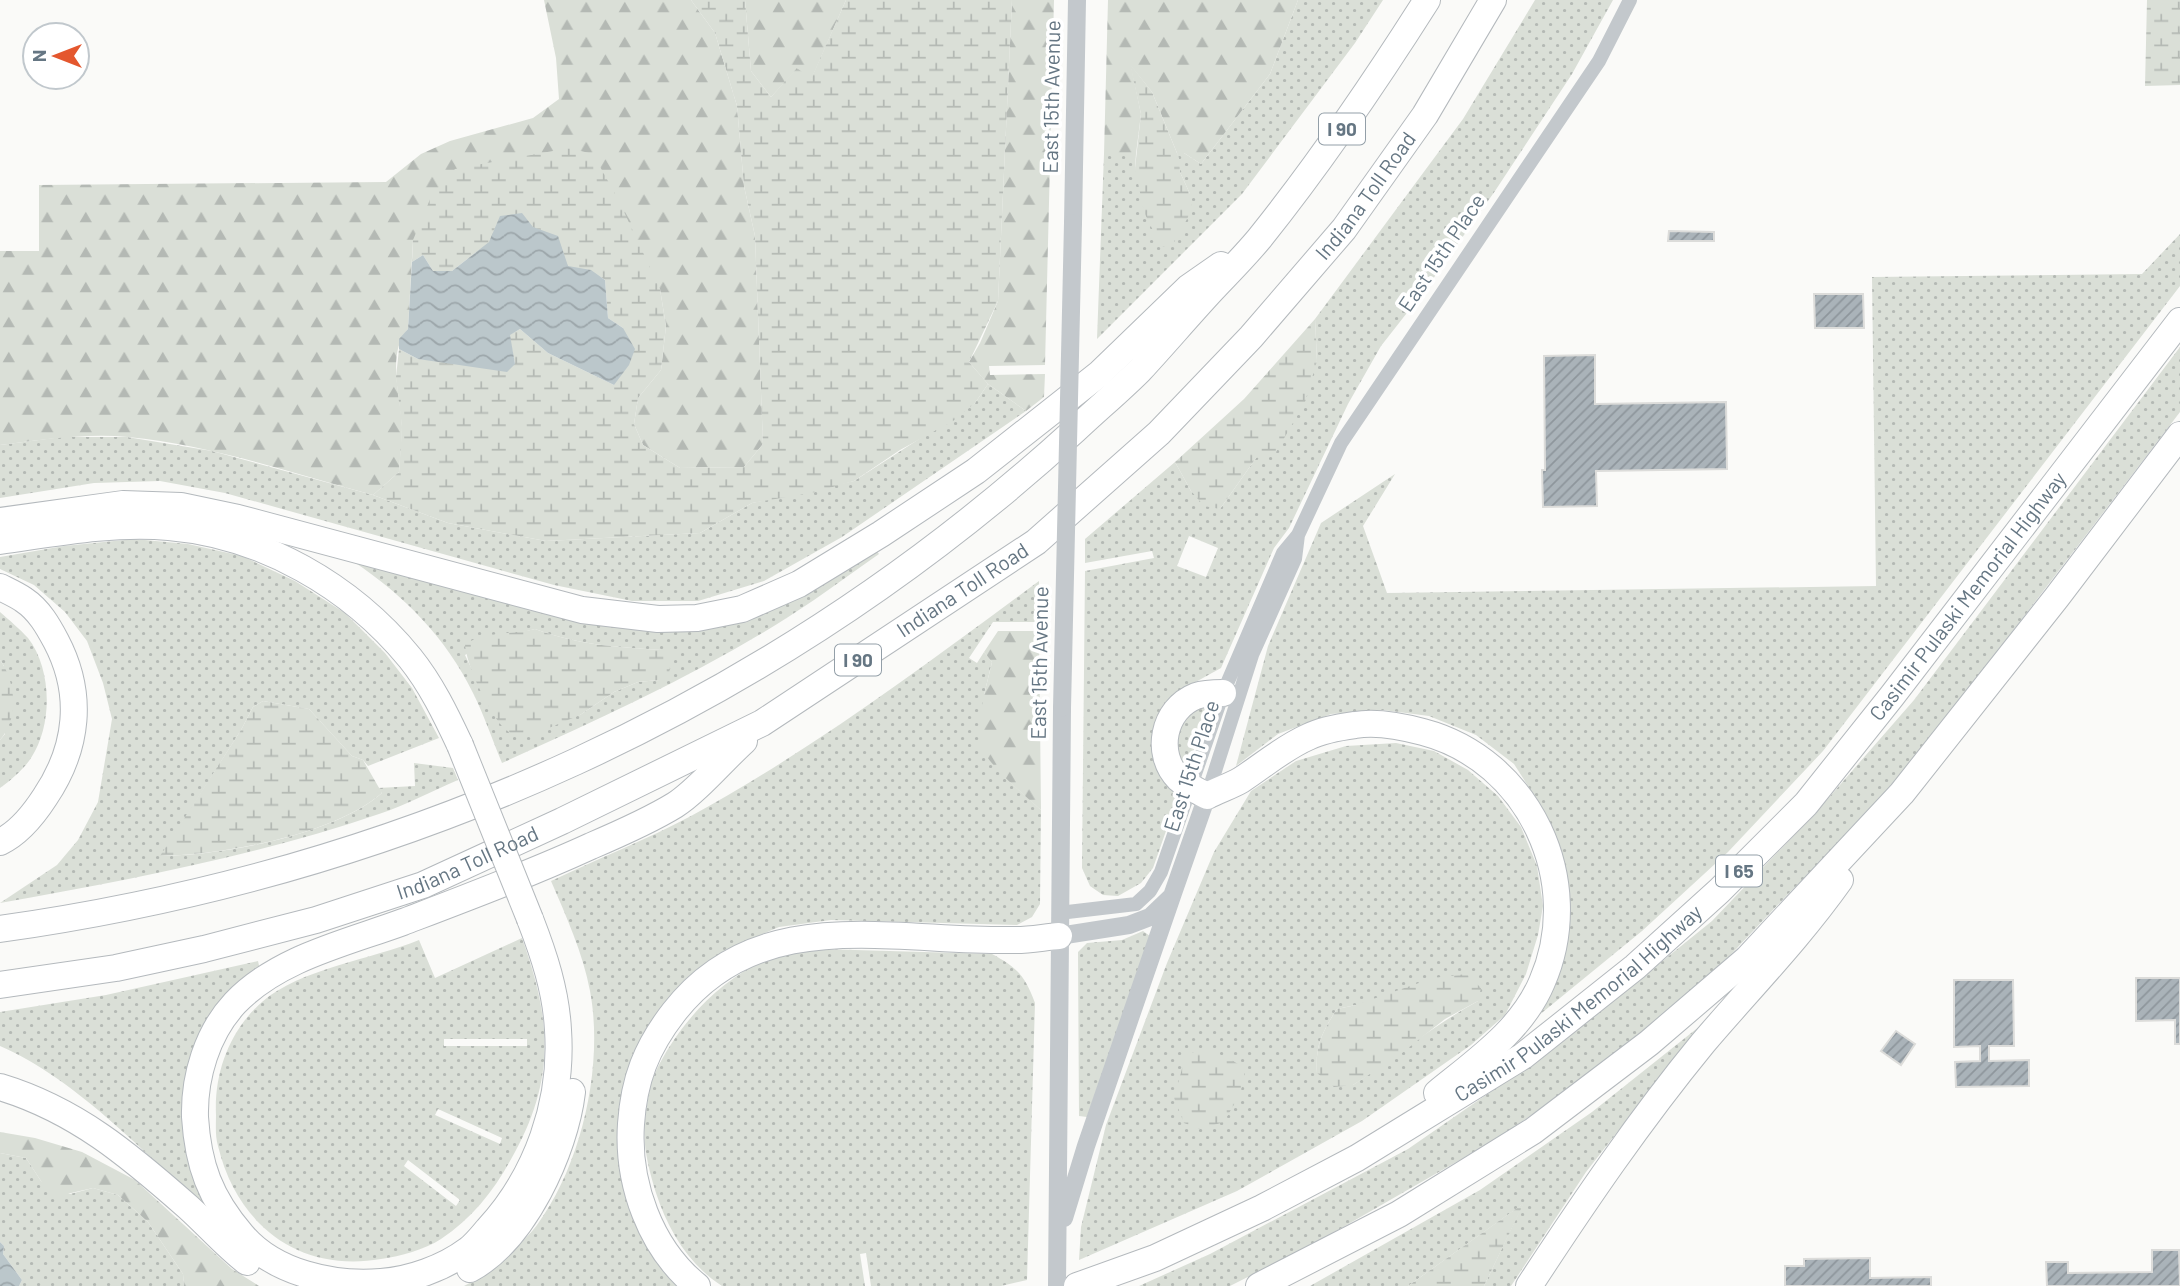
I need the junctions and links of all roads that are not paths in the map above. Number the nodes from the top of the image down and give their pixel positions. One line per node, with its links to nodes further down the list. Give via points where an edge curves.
1 (1077, 0): 21 (street, East 15th Avenue, bridge)
2 (1427, 0): 5 (highway, I 90, via 1360,104)
3 (1493, 0): 14 (highway, Indiana Toll Road / I 90, via 1425,115 1344,229 1251,337 1159,433 1036,542)
4 (1630, 0): 10 (street, East 15th Place, via 1599,61 1341,443)
5 (1257, 240): 8 (highway, via 1188,288 1099,374 976,471 799,584 742,609 697,618 658,619 582,610); 22 (highway, I 90, via 1138,372 1020,480 836,618 759,667 623,741 401,833 195,893)
6 (2180, 321): 25 (highway, Casimir Pulaski Memorial Highway / I 65, via 1796,814 1635,967 1523,1056)
7 (2180, 435): 17 (highway)
8 (238, 518): 9 (highway, via 181,506 123,504); 15 (highway, via 331,565 386,607 438,667)
9 (0, 521)
10 (1298, 534): 13 (street, East 15th Place, via 1283,552); 16 (street, East 15th Place, via 1295,559)
11 (0, 541): 15 (highway, via 117,526 169,527 212,533 292,562 327,583 385,630 411,659)
12 (0, 587): 18 (highway, via 24,600 45,621 64,656 74,689 68,754 55,783 37,810)
13 (1223, 693): 16 (street, East 15th Place); 16 (highway, via 1195,696 1183,703 1167,727 1166,755 1171,768)
14 (762, 723): 20 (highway, via 678,804 578,852 302,959 264,979 234,1004 214,1034 200,1068 197,1146 213,1194 247,1241 294,1270 329,1281 400,1281 468,1250 495,1221 520,1188 552,1110 559,1035); 23 (highway, Indiana Toll Road / I 90, via 423,884 316,920 204,949)
15 (468, 743): 20 (highway)
16 (1199, 792): 19 (street, East 15th Place); 21 (street, East 15th Place, via 1150,891 1136,904); 25 (highway, via 1240,780 1311,735 1357,724 1397,725 1437,736 1470,752 1503,776 1530,811 1550,858 1557,904 1554,944 1543,982 1524,1015 1489,1050)
17 (1902, 793): 32 (highway, via 1747,959 1649,1043 1533,1131 1399,1214); 33 (highway, via 1813,917 1648,1112)
18 (0, 842)
19 (1172, 896): 21 (street, East 15th Place, via 1150,917 1129,925); 26 (street)
20 (538, 915): 28 (highway, via 560,953 571,994 576,1032 570,1112 550,1172 506,1238 476,1265)
21 (1059, 925): 26 (street, East 15th Avenue); 29 (highway, via 1017,940 825,935 786,941 751,951 715,971 686,996 643,1060 633,1098 630,1138 644,1214 662,1247)
22 (0, 929)
23 (0, 985)
24 (0, 1087): 27 (highway, via 34,1097 79,1120 132,1159 237,1254)
25 (1357, 1158): 31 (highway, Casimir Pulaski Memorial Highway / I 65, via 1155,1258)
26 (1058, 1238): 30 (street, East 15th Avenue)
27 (289, 1286)
28 (437, 1286)
29 (696, 1286)
30 (1057, 1286)
31 (1077, 1286)
32 (1259, 1286)
33 (1529, 1286)

